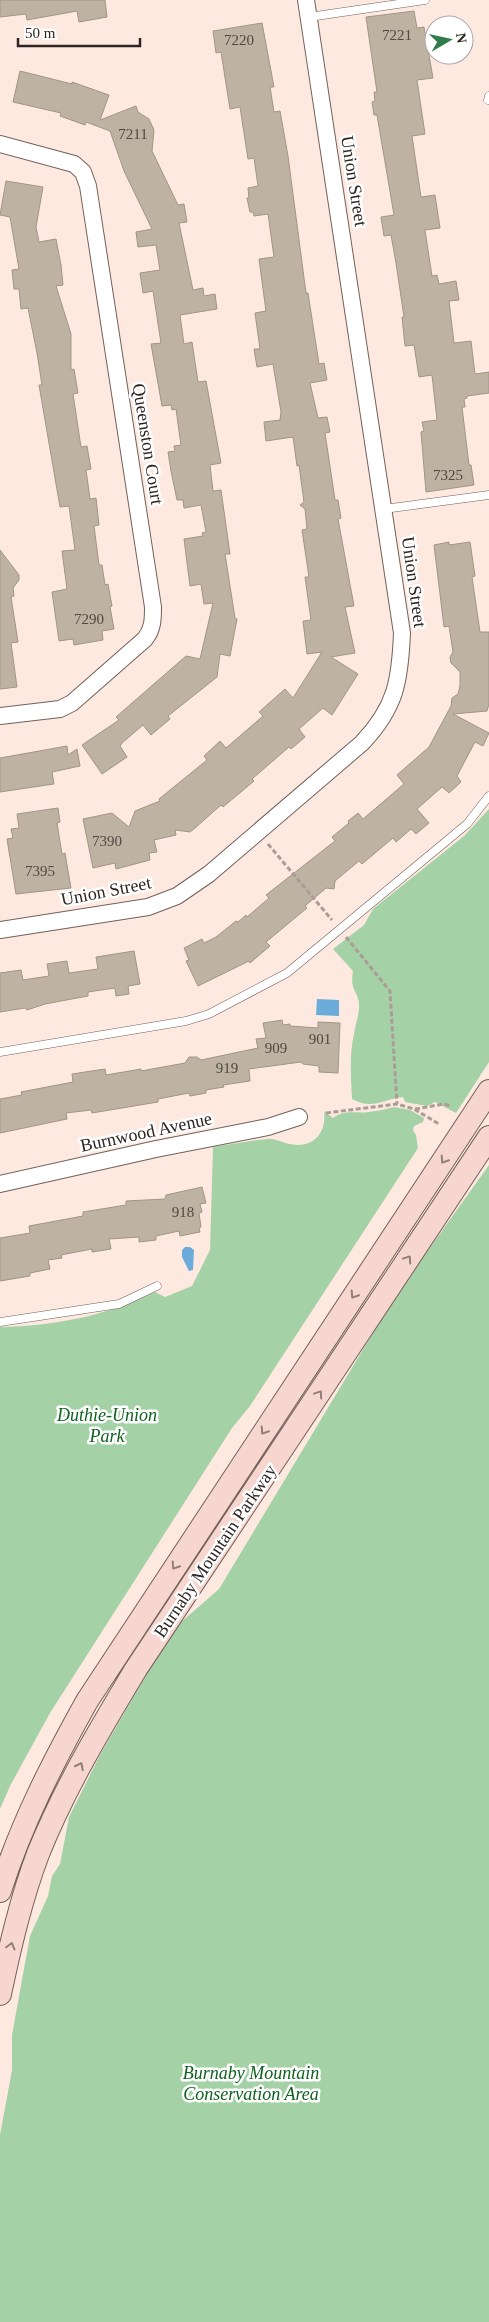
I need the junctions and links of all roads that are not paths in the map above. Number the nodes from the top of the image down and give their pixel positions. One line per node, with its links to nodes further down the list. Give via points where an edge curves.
1 (306, 0): 3 (street, Union Street)
2 (425, 0): 3 (lane)
3 (309, 16): 6 (street, Union Street)
4 (0, 144): 7 (street, Queenston Court, via 74,164 83,172 88,186 153,607 151,632 146,639 72,703 60,709)
5 (489, 495): 6 (lane)
6 (384, 509): 9 (street, Union Street, via 402,633 401,666 394,698 380,724 209,874 178,896 148,907)
7 (0, 716)
8 (489, 796): 10 (lane, via 467,824 287,974 209,1014)
9 (0, 930)
10 (0, 1052)
11 (489, 1091): 17 (main road, Burnaby Mountain Parkway, one-way to 17, via 87,1701 25,1822)
12 (299, 1117): 14 (street, Burnwood Avenue, via 268,1127)
13 (489, 1137): 18 (main road, Burnaby Mountain Parkway, one-way to 13, via 18,1918 38,1856 57,1810 94,1738)
14 (0, 1184)
15 (157, 1286): 16 (lane, via 119,1304)
16 (0, 1322)
17 (0, 1891)
18 (0, 1994)

